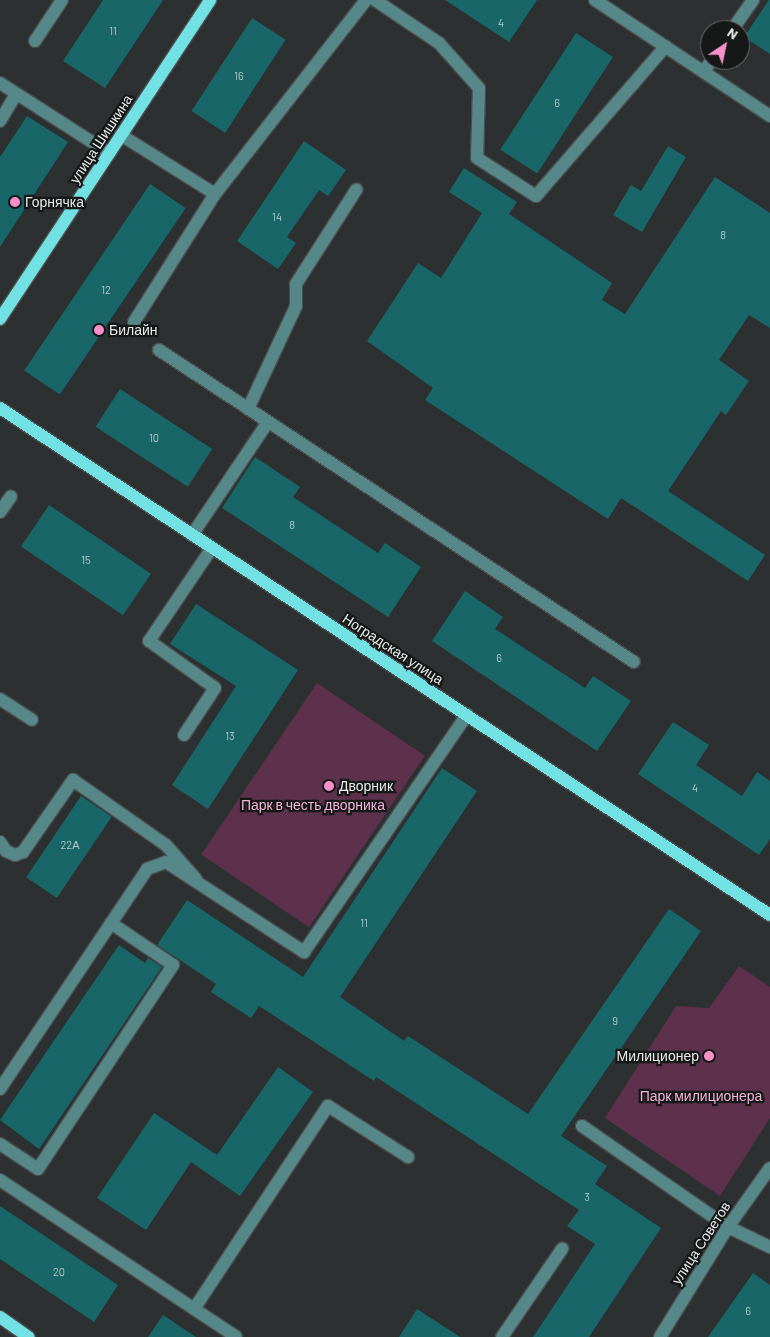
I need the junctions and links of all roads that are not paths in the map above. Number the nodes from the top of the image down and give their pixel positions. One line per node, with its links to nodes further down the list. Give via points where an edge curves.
1 (62, 0): 8 (street)
2 (210, 0): 15 (main road, улица Шишкина)
3 (366, 0): 18 (street)
4 (375, 0): 9 (street, via 439,43 479,88 477,158 536,196)
5 (595, 0): 9 (street)
6 (753, 0): 7 (street)
7 (739, 20)
8 (35, 41)
9 (666, 46): 10 (street)
10 (704, 71): 13 (street)
11 (0, 83): 12 (street)
12 (16, 94): 14 (street); 16 (street)
13 (770, 116)
14 (0, 120)
15 (122, 135): 16 (main road, улица Шишкина); 18 (street)
16 (109, 153): 19 (main road, улица Шишкина)
17 (356, 190): 23 (street, via 296,284 296,306)
18 (215, 194): 20 (street)
19 (0, 319)
20 (134, 322)
21 (159, 350): 23 (street)
22 (0, 408): 27 (main road, Ноградская улица)
23 (248, 409): 24 (street)
24 (268, 422): 27 (street); 29 (street)
25 (11, 496): 26 (street)
26 (0, 512)
27 (192, 535): 28 (main road, Ноградская улица)
28 (212, 548): 31 (main road, Ноградская улица); 33 (street, via 150,641 215,688)
29 (634, 662)
30 (0, 699): 32 (street)
31 (466, 715): 35 (street, via 304,952); 36 (main road, Ноградская улица)
32 (32, 720)
33 (184, 735)
34 (0, 842): 35 (street, via 15,854 23,852 73,780 166,844)
35 (196, 879): 37 (street, via 166,862 147,870)
36 (770, 915)
37 (111, 923): 38 (street); 40 (street, via 174,965 38,1169)
38 (0, 1089)
39 (582, 1126): 44 (street)
40 (0, 1144)
41 (408, 1157): 47 (street, via 328,1106)
42 (770, 1168): 44 (street, улица Советов)
43 (0, 1180): 47 (street)
44 (728, 1227): 45 (street); 52 (street, улица Советов)
45 (770, 1247)
46 (562, 1249): 51 (street)
47 (194, 1309): 50 (street)
48 (0, 1317): 49 (main road)
49 (29, 1337)
50 (236, 1337)
51 (502, 1337)
52 (660, 1337)

